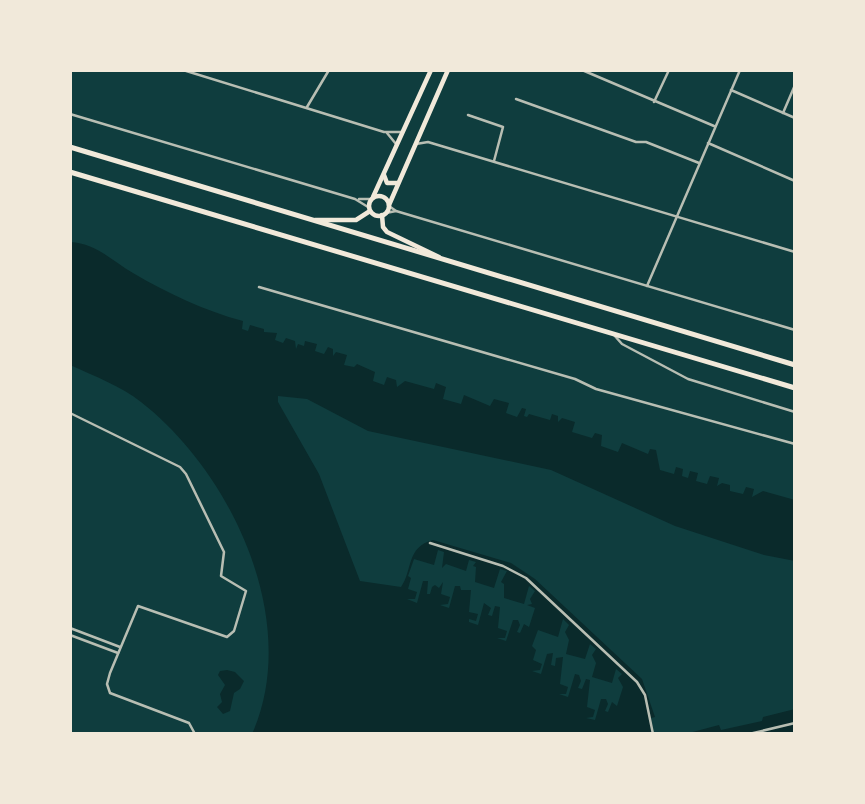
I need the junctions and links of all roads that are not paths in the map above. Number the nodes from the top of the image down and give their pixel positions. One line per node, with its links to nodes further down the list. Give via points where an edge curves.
1 (183, 70): 13 (street)
2 (323, 70): 8 (street)
3 (431, 70): 19 (main road)
4 (448, 70): 20 (main road)
5 (582, 70): 12 (street)
6 (669, 70): 12 (street)
7 (740, 70): 10 (street)
8 (328, 71): 13 (street)
9 (795, 85): 14 (street)
10 (731, 90): 14 (street); 18 (street)
11 (516, 99): 28 (street)
12 (654, 102): 18 (street)
13 (307, 107): 21 (street)
14 (783, 113): 17 (street)
15 (70, 114): 34 (street)
16 (468, 115): 27 (street, via 503,127)
17 (795, 118)
18 (715, 127): 23 (street)
19 (404, 131): 21 (street); 26 (main road)
20 (421, 131): 22 (street); 24 (main road)
21 (384, 132): 26 (street)
22 (428, 142): 24 (street); 27 (street)
23 (708, 143): 28 (street); 31 (street)
24 (415, 145): 32 (main road)
25 (70, 147): 40 (highway)
26 (397, 147): 30 (main road)
27 (494, 161): 39 (street)
28 (699, 163): 39 (street)
29 (70, 172): 46 (highway)
30 (384, 174): 32 (main road, via 387,184); 33 (main road)
31 (795, 181)
32 (398, 182): 35 (main road)
33 (372, 198): 34 (street); 35 (main road, via 383,196); 36 (main road)
34 (355, 199): 36 (street)
35 (389, 206): 37 (street); 38 (main road)
36 (369, 209): 38 (main road); 40 (main road, via 365,218 356,220)
37 (396, 212): 38 (street); 43 (street)
38 (384, 214): 42 (main road, via 387,232)
39 (677, 216): 41 (street); 43 (street)
40 (313, 220): 42 (highway)
41 (795, 252)
42 (440, 259): 47 (highway)
43 (646, 286): 45 (street)
44 (259, 287): 51 (street)
45 (795, 330)
46 (611, 333): 48 (highway); 49 (street, via 622,344 688,379)
47 (795, 365)
48 (795, 388)
49 (795, 412)
50 (70, 413): 55 (street, via 180,467 224,552 221,576 246,591 227,637 141,606)
51 (795, 444)
52 (430, 543): 59 (street, via 526,578 637,682 645,695)
53 (70, 628): 55 (street)
54 (70, 635): 56 (street)
55 (120, 647): 56 (street)
56 (118, 653): 58 (street, via 107,684 109,692 189,723)
57 (795, 723): 60 (street)
58 (195, 734)
59 (653, 734)
60 (749, 734)

